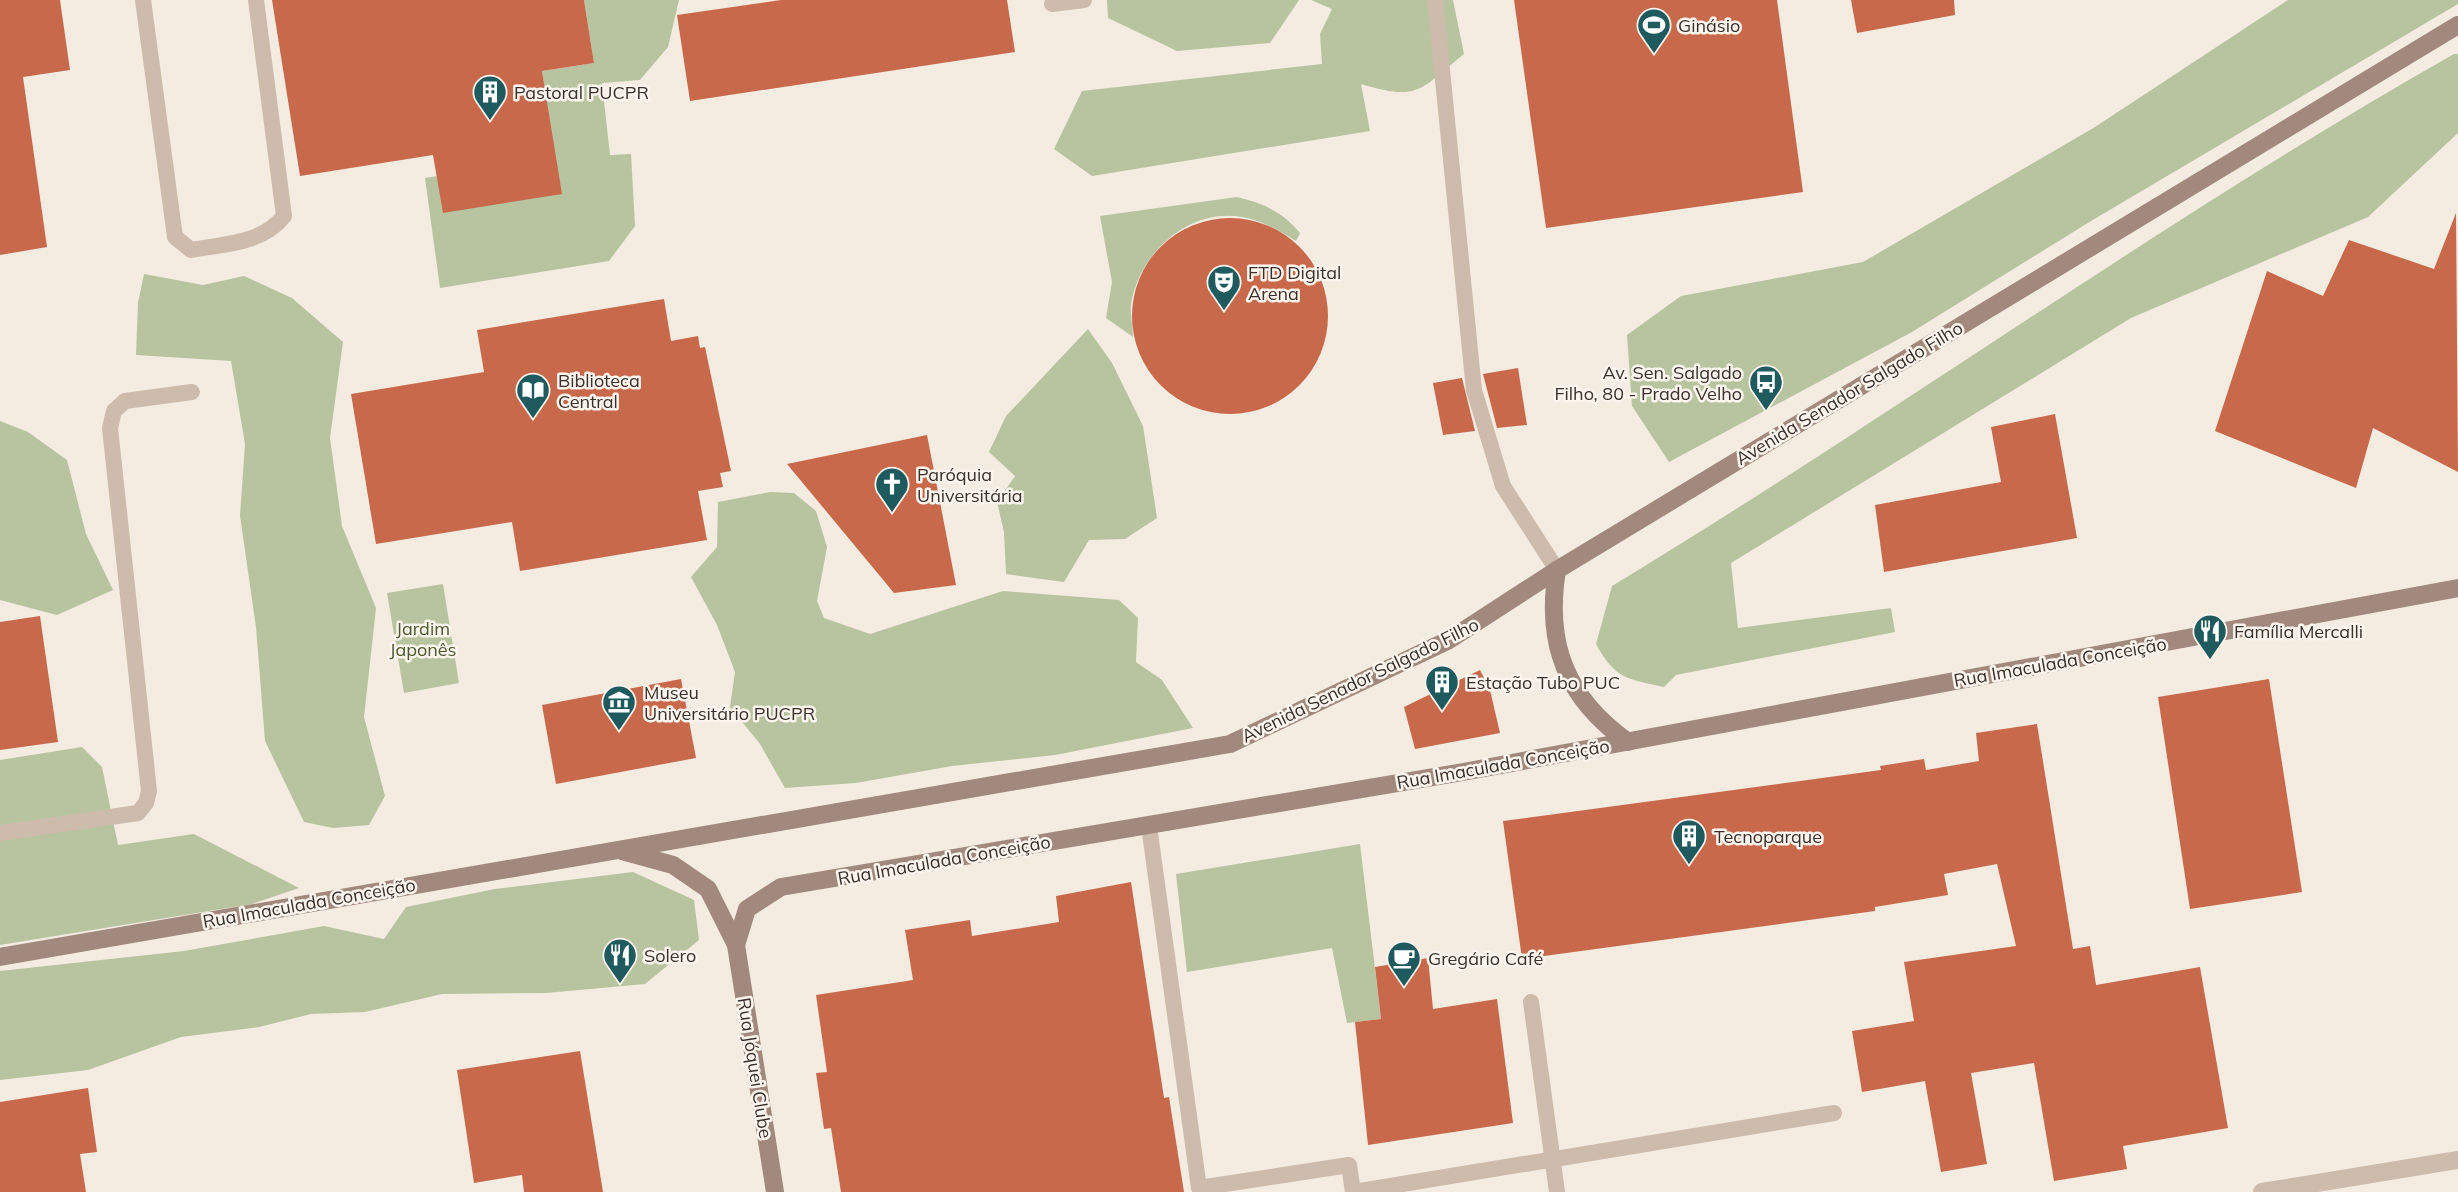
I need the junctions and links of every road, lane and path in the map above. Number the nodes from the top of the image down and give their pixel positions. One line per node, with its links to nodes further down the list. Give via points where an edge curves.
1 (143, 0): 2 (lane, via 175,237 191,250 258,237 273,230 284,216)
2 (256, 0)
3 (1084, 0): 5 (lane)
4 (1435, 0): 8 (lane, via 1474,390 1503,486)
5 (1052, 4)
6 (2458, 25): 8 (main road, Avenida Senador Salgado Filho)
7 (192, 392): 13 (lane, via 125,401 114,411 110,428 149,791 146,803 138,813)
8 (1557, 570): 10 (main road, via 1553,621 1566,672 1591,711); 11 (main road, Avenida Senador Salgado Filho, via 1449,639)
9 (2458, 588): 10 (main road, Rua Imaculada Conceição)
10 (1628, 742): 12 (main road, Rua Imaculada Conceição)
11 (1230, 744): 14 (main road, Rua Imaculada Conceição)
12 (1149, 826): 15 (main road, Rua Imaculada Conceição, via 781,887 747,909); 22 (lane, via 1199,1188 1349,1165)
13 (0, 833)
14 (618, 850): 15 (main road, Rua Imaculada Conceição, via 673,865 708,888); 16 (main road, Rua Imaculada Conceição)
15 (736, 945): 21 (main road, Rua Jóquei Clube)
16 (0, 957)
17 (1531, 1002): 19 (lane)
18 (1834, 1113): 19 (lane)
19 (1553, 1160): 22 (lane); 23 (lane)
20 (2458, 1160): 24 (street)
21 (775, 1192)
22 (1354, 1192)
23 (1557, 1192)
24 (2262, 1192)

